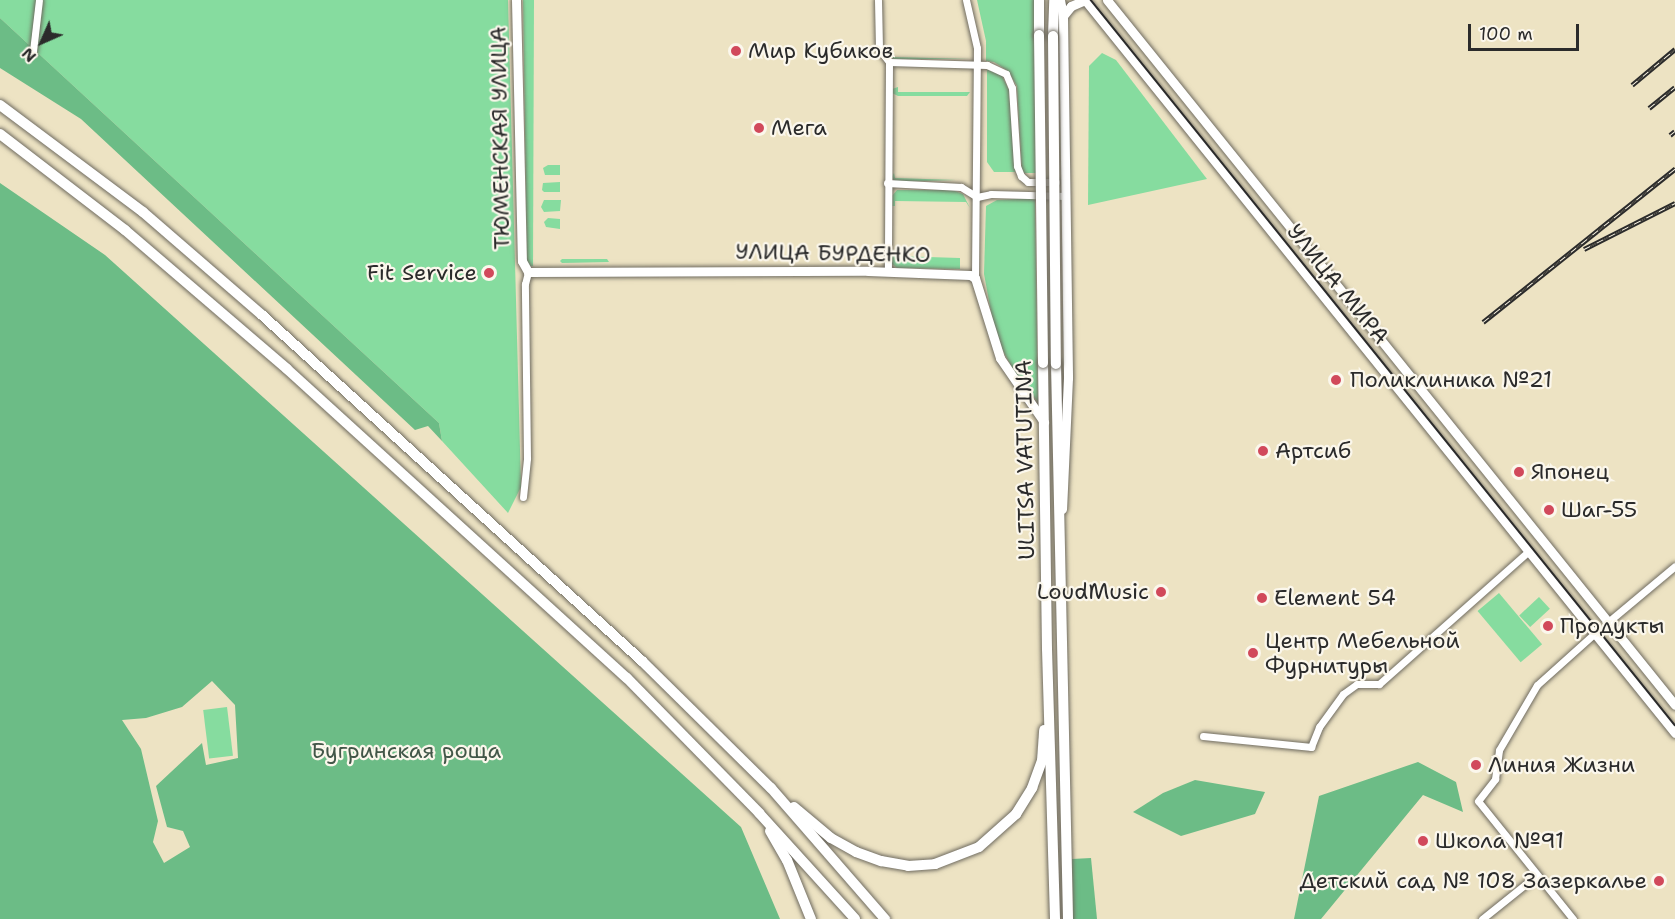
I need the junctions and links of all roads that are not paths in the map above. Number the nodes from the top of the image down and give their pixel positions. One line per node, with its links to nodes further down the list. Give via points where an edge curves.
1 (39, 0): 11 (street)
2 (516, 0): 23 (street, ТЮМЕНСКАЯ УЛИЦА, via 522,261)
3 (878, 0): 12 (street, via 879,49)
4 (966, 0): 13 (street, via 976,39)
5 (1039, 0): 25 (main road, ULITSA VATUTINA, bridge)
6 (1054, 0): 27 (main road, ULITSA VATUTINA, bridge)
7 (1060, 0): 10 (street)
8 (1085, 0): 10 (street, via 1071,6); 19 (street, УЛИЦА МИРА)
9 (1107, 0): 16 (street, УЛИЦА МИРА)
10 (1063, 16): 17 (street)
11 (33, 51)
12 (889, 62): 13 (street); 18 (street)
13 (977, 64): 17 (street, via 994,66 1006,74 1012,88 1021,177 1028,182); 21 (street)
14 (0, 105): 37 (main road, via 143,212 262,315 642,661)
15 (0, 134): 38 (main road, via 124,230 287,369 627,678)
16 (1251, 179): 19 (street); 28 (street, УЛИЦА МИРА)
17 (1066, 182): 20 (street)
18 (887, 183): 21 (street, via 961,187); 22 (street)
19 (1238, 190): 29 (street, УЛИЦА МИРА)
20 (1066, 196): 21 (street); 27 (street, via 1068,388)
21 (977, 197): 24 (street)
22 (888, 271): 23 (street, УЛИЦА БУРДЕНКО); 24 (street, УЛИЦА БУРДЕНКО)
23 (528, 272): 26 (street, via 527,458)
24 (975, 278): 25 (street, via 1000,358)
25 (1044, 422): 33 (main road, ULITSA VATUTINA)
26 (523, 497)
27 (1061, 521): 44 (main road, ULITSA VATUTINA)
28 (1542, 540): 29 (street); 31 (street, УЛИЦА МИРА)
29 (1529, 551): 32 (street, УЛИЦА МИРА); 36 (street, via 1378,684 1357,684 1343,694 1319,727 1311,747)
30 (1675, 566): 31 (street)
31 (1608, 622): 32 (street); 34 (street, УЛИЦА МИРА)
32 (1595, 633): 35 (street, УЛИЦА МИРА); 39 (street, via 1537,685 1499,750 1495,779 1478,801)
33 (1049, 693): 37 (main road, via 1042,761 1032,788 997,833 963,855 908,866 881,861 831,837); 43 (main road, ULITSA VATUTINA)
34 (1675, 705)
35 (1675, 733)
36 (1203, 736)
37 (771, 788): 42 (main road)
38 (759, 813): 40 (main road, via 787,860); 41 (main road)
39 (1537, 875): 45 (street); 46 (street)
40 (811, 919)
41 (855, 919)
42 (885, 919)
43 (1055, 919)
44 (1068, 919)
45 (1482, 919)
46 (1573, 919)

